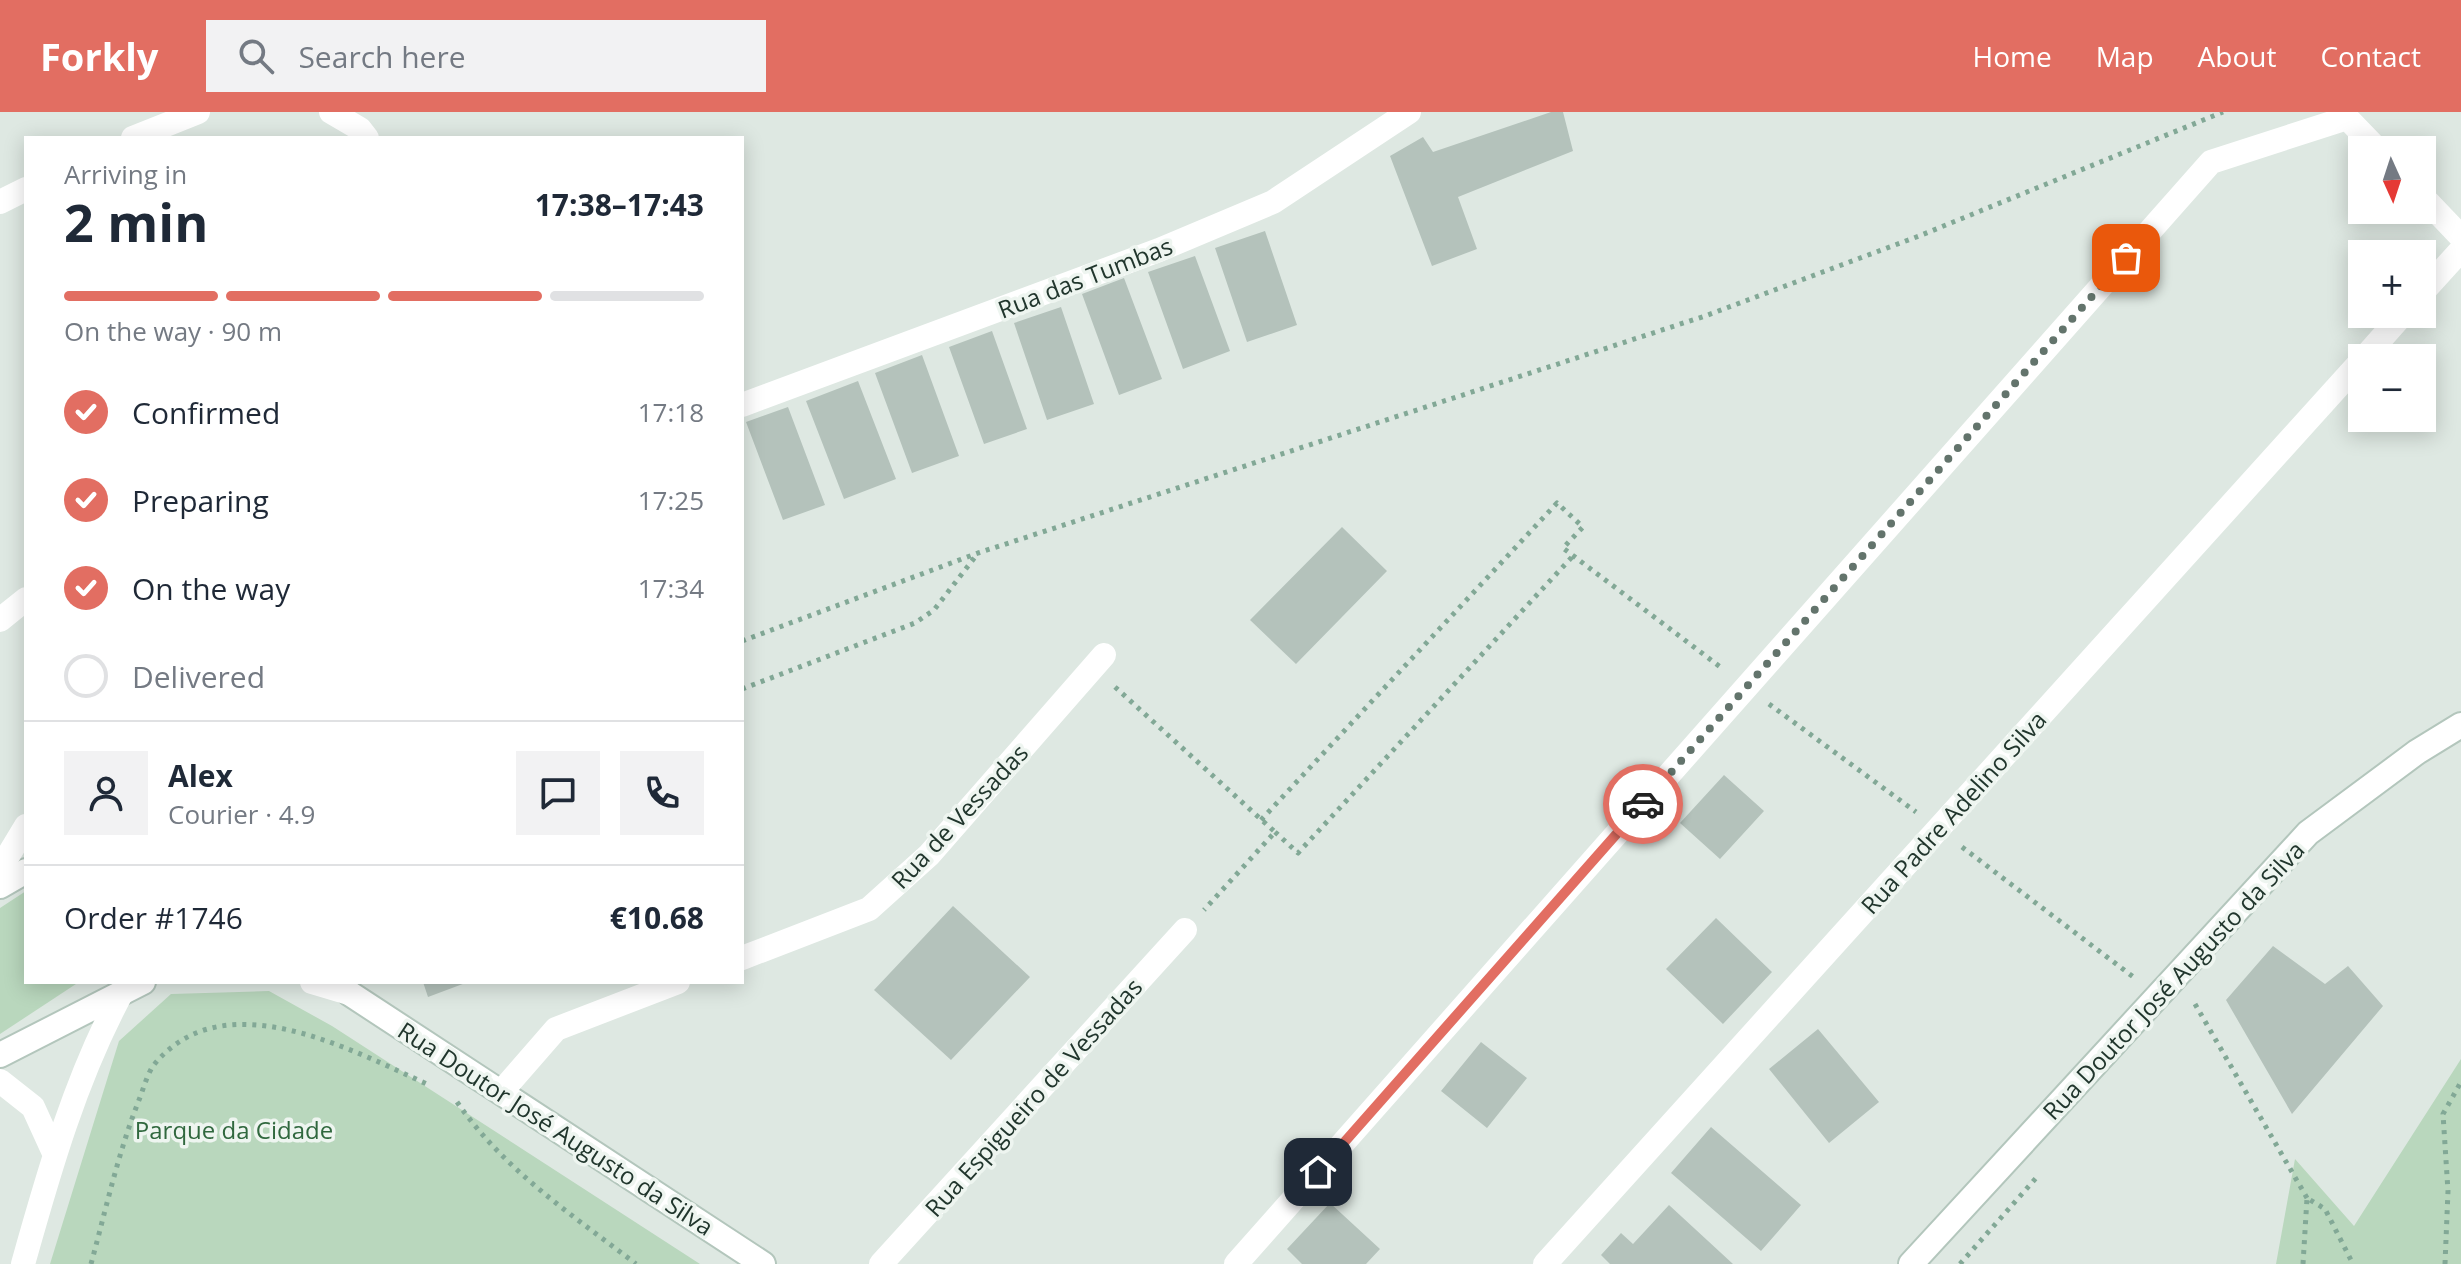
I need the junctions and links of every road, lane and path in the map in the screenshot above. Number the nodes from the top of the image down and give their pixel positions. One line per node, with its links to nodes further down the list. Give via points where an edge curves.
1 (198, 112): 5 (street)
2 (331, 112): 6 (street)
3 (1409, 112): 17 (street, Rua das Tumbas, via 1273,202 1146,255)
4 (2223, 112): 18 (path, via 1705,316)
5 (138, 136)
6 (365, 136)
7 (2364, 136): 24 (street, via 2347,118 2211,162)
8 (24, 190): 9 (street)
9 (0, 202)
10 (2436, 211): 11 (street)
11 (2461, 237)
12 (2461, 250): 13 (street)
13 (2436, 278)
14 (2391, 328): 15 (street, Rua Padre Adelino Silva)
15 (2376, 344)
16 (2348, 376): 29 (street, Rua Padre Adelino Silva)
17 (744, 404)
18 (978, 553): 22 (path); 25 (path, via 934,610 915,623)
19 (1572, 557): 24 (path); 27 (path, via 1563,548 1583,527 1557,503); 30 (path, via 1298,853)
20 (24, 601): 21 (street)
21 (0, 620)
22 (744, 640)
23 (1099, 661): 27 (path); 35 (street, Rua de Vessadas, via 929,855 869,909)
24 (1747, 687): 29 (path); 58 (street)
25 (744, 688)
26 (2461, 725): 41 (street, Rua Doutor José Augusto da Silva, via 2308,833)
27 (1261, 820): 30 (path)
28 (24, 829): 31 (street)
29 (1938, 829): 41 (path); 59 (street, Rua Padre Adelino Silva)
30 (1275, 832): 34 (path)
31 (0, 869)
32 (24, 872): 33 (street)
33 (0, 886)
34 (1185, 930): 57 (street, Rua Espigueiro de Vessadas)
35 (744, 957)
36 (326, 984): 39 (street, Rua Doutor José Augusto da Silva)
37 (673, 984): 48 (street, via 556,1029)
38 (132, 987): 44 (street); 50 (street, via 100,1034)
39 (346, 987): 48 (street, Rua Doutor José Augusto da Silva)
40 (2206, 992): 42 (path)
41 (2159, 997): 60 (street, Rua Doutor José Augusto da Silva)
42 (2195, 1004): 43 (path); 52 (path)
43 (2185, 1015)
44 (0, 1055)
45 (0, 1081): 50 (street, via 33,1107)
46 (2461, 1082): 64 (path, via 2443,1114)
47 (438, 1089): 54 (path, via 297,1033 258,1025 215,1025 175,1047 153,1067 127,1131)
48 (502, 1091): 56 (street, Rua Doutor José Augusto da Silva)
49 (451, 1095): 55 (path, via 506,1163)
50 (54, 1153): 53 (street)
51 (2042, 1172): 61 (path)
52 (2307, 1198): 62 (path); 63 (path, via 2325,1209)
53 (23, 1264)
54 (91, 1264)
55 (636, 1264)
56 (763, 1264)
57 (881, 1264)
58 (1236, 1264)
59 (1545, 1264)
60 (1911, 1264)
61 (1960, 1264)
62 (2303, 1264)
63 (2353, 1264)
64 (2445, 1264)

